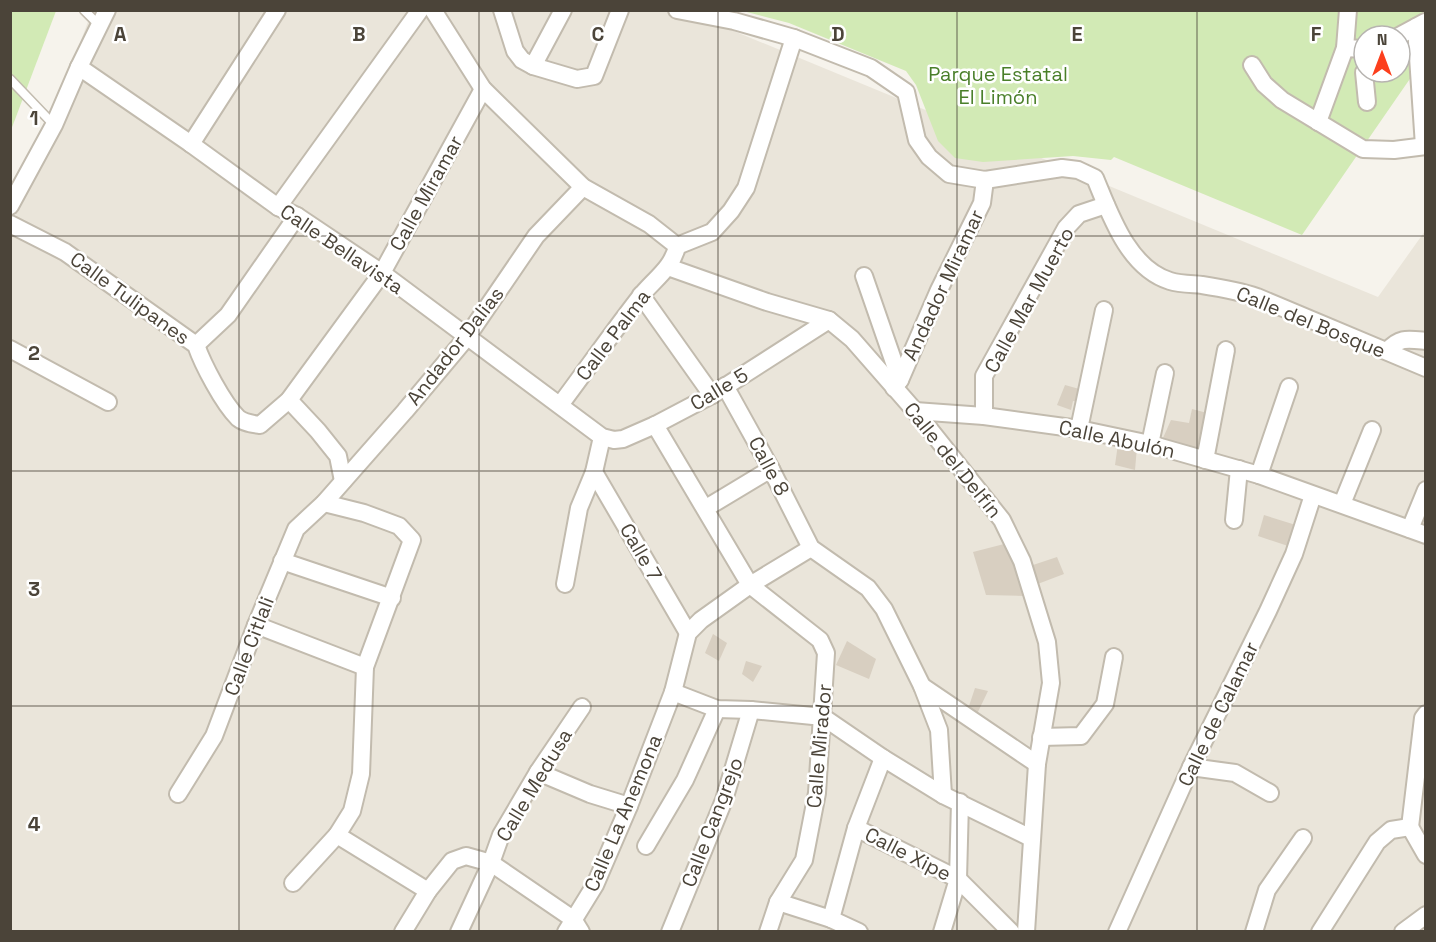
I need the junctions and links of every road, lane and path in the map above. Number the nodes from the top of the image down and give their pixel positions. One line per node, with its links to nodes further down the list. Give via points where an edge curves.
1 (84, 10): 10 (lane)
2 (277, 10): 24 (street)
3 (420, 10): 30 (street)
4 (433, 10): 20 (street)
5 (502, 10): 16 (street, via 515,51)
6 (563, 10): 16 (street)
7 (620, 10): 16 (street, via 594,76 577,79)
8 (677, 10): 12 (street, Calle del Bosque)
9 (1348, 10): 13 (street)
10 (103, 18): 17 (street)
11 (1421, 24): 25 (street)
12 (794, 38): 26 (street, Calle del Bosque, via 871,68 906,92 917,140 929,157 949,174); 33 (street, via 746,188 712,232)
13 (1345, 48): 14 (street); 22 (street)
14 (1352, 48)
15 (1252, 65): 22 (street, via 1273,92)
16 (532, 66)
17 (79, 67): 23 (street); 24 (street, Calle Bellavista)
18 (10, 79): 23 (lane)
19 (1366, 84): 21 (street)
20 (483, 89): 27 (street); 34 (street, Calle Miramar)
21 (1367, 102)
22 (1318, 122): 25 (street, via 1363,149)
23 (54, 125): 29 (street)
24 (191, 144): 30 (street, Calle Bellavista)
25 (1425, 146)
26 (985, 180): 28 (street, Calle del Bosque, via 1062,168 1078,170 1095,178); 47 (street, Andador Miramar, via 982,203)
27 (583, 187): 33 (street, via 649,224); 39 (street, Andador Dalias, via 536,236)
28 (1106, 205): 44 (street, Calle del Bosque, via 1127,245 1154,273 1170,281 1257,297); 54 (street, Calle Mar Muerto, via 1079,214 1066,228 984,376)
29 (10, 206)
30 (278, 207): 31 (street, Calle Bellavista)
31 (297, 216): 34 (street, Calle Bellavista); 41 (street, via 228,315)
32 (10, 224): 41 (street, Calle Tulipanes, via 65,252)
33 (674, 256): 36 (street, Calle Palma); 38 (street, via 767,302)
34 (382, 273): 39 (street, Calle Bellavista); 50 (street, Calle Miramar)
35 (864, 276): 47 (street)
36 (641, 295): 49 (street, Calle 8); 52 (street, Calle Palma)
37 (1104, 310): 57 (street)
38 (829, 321): 47 (street, Calle del Delfín); 49 (street, Calle 5)
39 (467, 337): 52 (street, Calle Bellavista); 66 (street, Andador Dalias)
40 (1425, 341): 44 (street, via 1406,339 1395,342)
41 (196, 345): 55 (street, Calle Tulipanes, via 222,394 239,419)
42 (10, 349): 51 (street)
43 (1226, 350): 61 (street)
44 (1387, 351): 45 (street, Calle del Bosque)
45 (1425, 368)
46 (1165, 373): 60 (street)
47 (897, 384): 53 (street, Calle del Delfín)
48 (1289, 387): 65 (street)
49 (719, 390): 56 (street, Calle 5); 62 (street, Calle 8)
50 (289, 400): 55 (street, Calle Miramar, via 260,425); 66 (street, via 338,456)
51 (108, 402)
52 (560, 405): 59 (street, Calle Bellavista)
53 (915, 411): 54 (street, Calle Abulón); 90 (street, Calle del Delfín, via 1002,520 1022,561 1047,642 1051,684)
54 (984, 416): 57 (street, Calle Abulón)
55 (248, 423)
56 (656, 425): 59 (street, Calle 5, via 623,439); 71 (street)
57 (1079, 429): 60 (street, Calle Abulón)
58 (1372, 430): 70 (street)
59 (602, 437): 64 (street)
60 (1150, 444): 61 (street, Calle Abulón)
61 (1204, 460): 63 (street, Calle Abulón)
62 (771, 469): 71 (street); 74 (street, Calle 8)
63 (1239, 470): 65 (street, Calle Abulón); 72 (street)
64 (594, 472): 76 (street, via 579,508); 80 (street, Calle 7)
65 (1259, 475): 68 (street, Calle Abulón)
66 (343, 481): 69 (street, Andador Dalias)
67 (1425, 490): 73 (street)
68 (1313, 495): 70 (street, Calle Abulón); 93 (street, Calle de Calamar, via 1294,554)
69 (324, 503): 75 (street, Calle Citlali, via 296,529); 78 (street, via 399,526 412,540)
70 (1342, 504): 73 (street, Calle Abulón)
71 (706, 508): 77 (street)
72 (1234, 520)
73 (1418, 532)
74 (811, 548): 77 (street); 83 (street, via 868,588 884,609)
75 (282, 561): 78 (street); 79 (street, Calle Citlali)
76 (565, 584)
77 (750, 585): 80 (street); 89 (street, Calle Mirador, via 820,640 826,653)
78 (392, 598): 82 (street)
79 (256, 626): 82 (street); 96 (street, Calle Citlali, via 214,736)
80 (688, 633): 84 (street, Calle La Anemona)
81 (1114, 657): 90 (street, via 1105,704 1081,736)
82 (365, 667): 102 (street, via 361,774 352,811)
83 (922, 686): 92 (street); 97 (street, via 939,730)
84 (673, 692): 86 (street); 99 (street, Calle La Anemona)
85 (582, 706): 94 (street, Calle Medusa)
86 (717, 710): 87 (street); 105 (street, via 685,780)
87 (751, 710): 89 (street); 117 (street, Calle Cangrejo, via 724,800)
88 (1425, 714): 100 (street)
89 (823, 717): 91 (street); 111 (street, Calle Mirador, via 817,793 804,860)
90 (1041, 737): 92 (street, Calle del Delfín)
91 (883, 758): 97 (street); 101 (street)
92 (1037, 764): 103 (street, Calle del Delfín)
93 (1191, 767): 95 (street, via 1235,773); 123 (street, Calle de Calamar)
94 (538, 771): 99 (street); 107 (street, Calle Medusa, via 501,835)
95 (1270, 792)
96 (178, 794)
97 (943, 795): 98 (street)
98 (960, 802): 103 (street); 108 (street)
99 (629, 806): 114 (street, Calle La Anemona)
100 (1410, 827): 106 (street); 125 (street, via 1391,830 1377,842)
101 (856, 828): 108 (street, Calle Xipe); 113 (street)
102 (337, 835): 109 (street); 110 (street)
103 (1031, 838): 122 (street, Calle del Delfín)
104 (1303, 838): 124 (street, via 1267,890)
105 (646, 846)
106 (1424, 850)
107 (491, 863): 110 (street, via 466,855 452,861); 114 (street); 116 (street, Calle Medusa)
108 (958, 879): 120 (street); 121 (street, Calle Xipe)
109 (292, 883)
110 (428, 891): 115 (street)
111 (778, 902): 113 (street); 118 (street, Calle Mirador)
112 (1425, 915): 126 (street)
113 (831, 919): 119 (street)
114 (573, 927)
115 (403, 932)
116 (459, 932)
117 (670, 932)
118 (768, 932)
119 (859, 932)
120 (942, 932)
121 (1011, 932)
122 (1026, 932)
123 (1117, 932)
124 (1254, 932)
125 (1320, 932)
126 (1403, 932)

